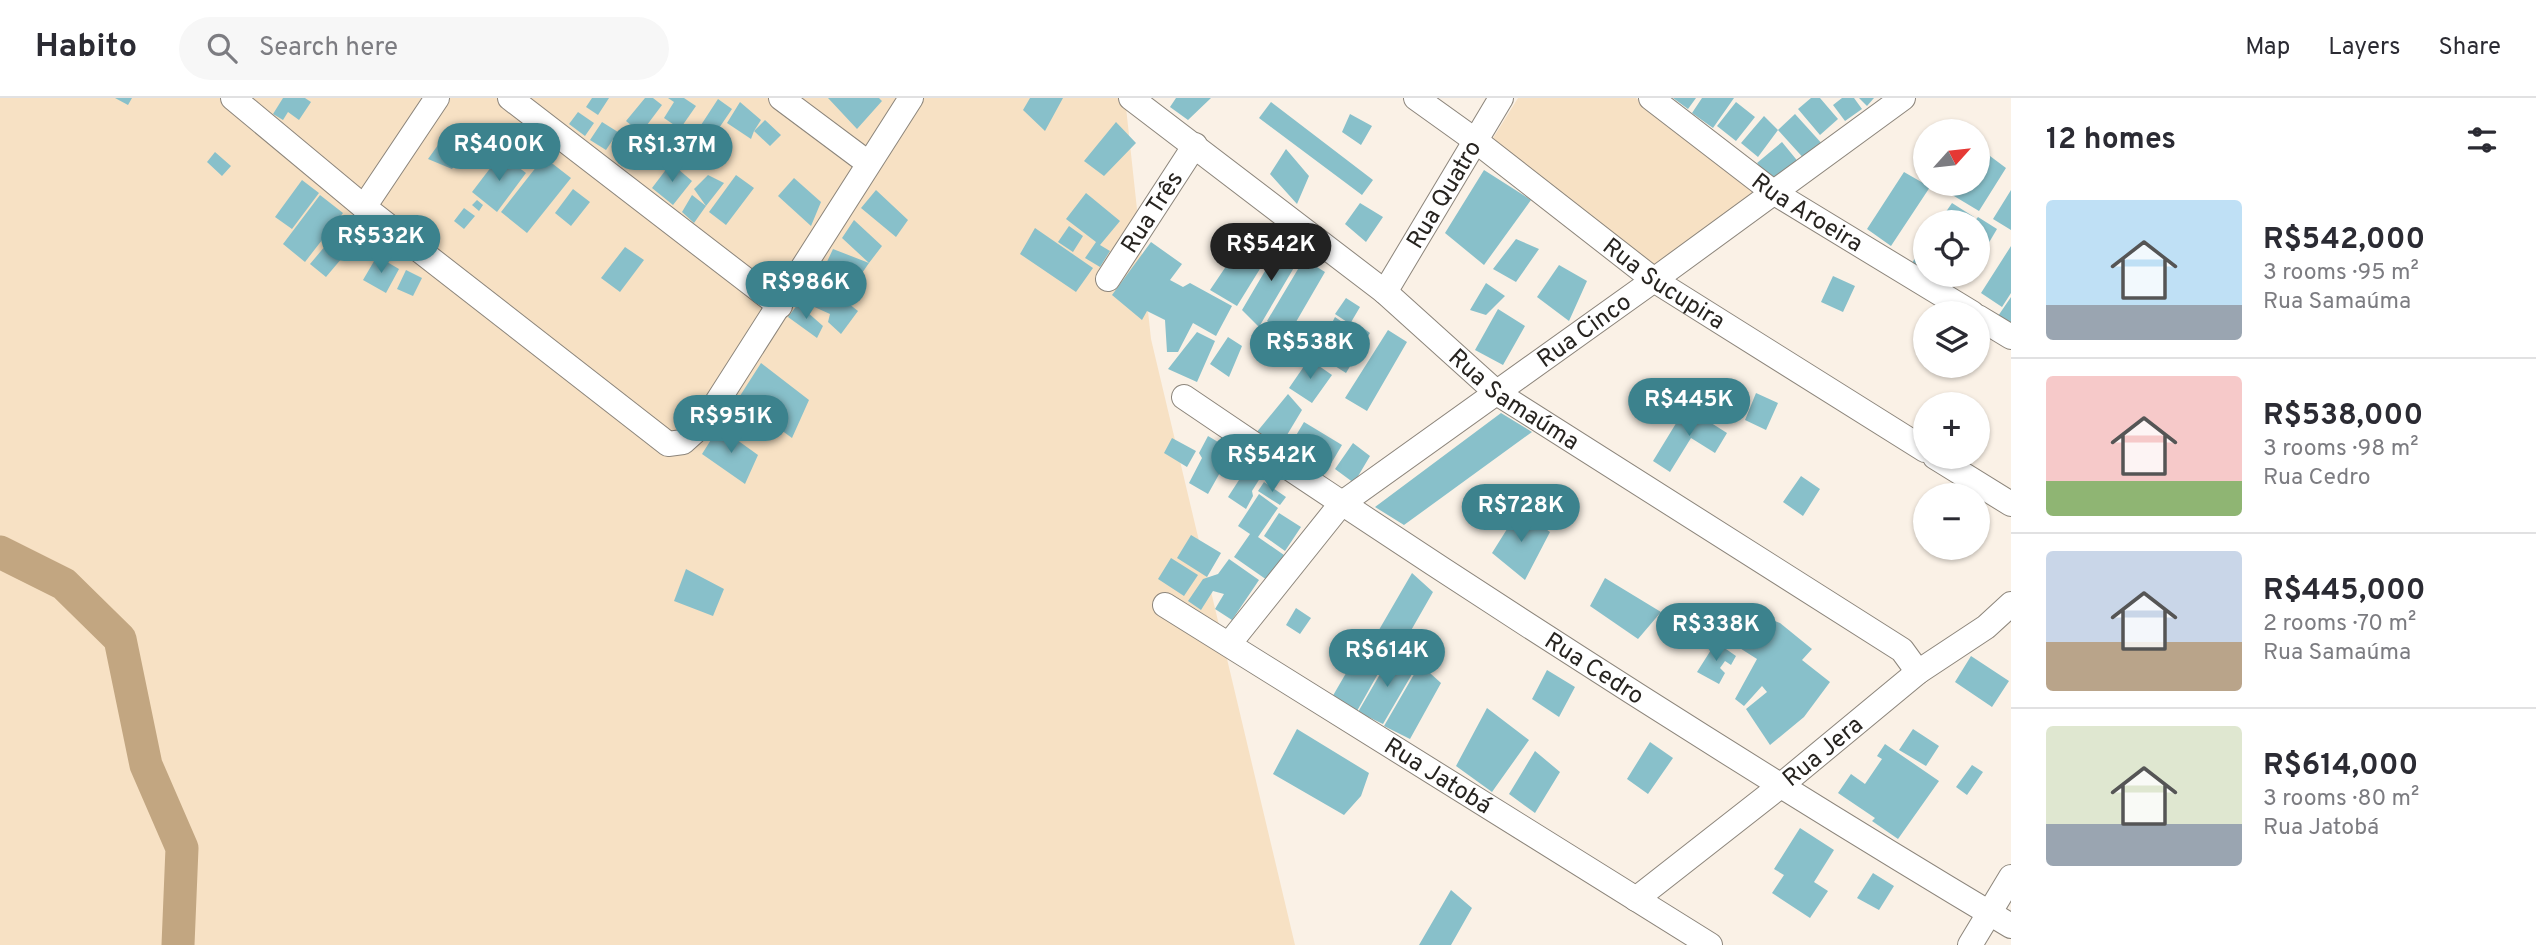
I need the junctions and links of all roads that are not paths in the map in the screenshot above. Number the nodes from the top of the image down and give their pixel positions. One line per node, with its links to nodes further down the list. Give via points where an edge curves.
1 (233, 98): 15 (street)
2 (437, 98): 15 (street)
3 (510, 98): 20 (street)
4 (781, 98): 13 (street)
5 (911, 98): 13 (street)
6 (1131, 98): 12 (street, Rua Samaúma)
7 (1416, 98): 11 (street, Rua Sucupira)
8 (1501, 98): 11 (street, Rua Quatro)
9 (1651, 98): 14 (street, Rua Aroeira)
10 (1903, 98): 14 (street, Rua Cinco)
11 (1476, 141): 17 (street, Rua Sucupira); 18 (street, Rua Quatro)
12 (1195, 145): 16 (street, Rua Três); 18 (street, Rua Samaúma)
13 (868, 163): 20 (street)
14 (1773, 192): 17 (street, Rua Cinco); 19 (street, Rua Aroeira)
15 (364, 207): 20 (street, via 668,444 683,442 703,424)
16 (1108, 279)
17 (1654, 280): 23 (street, Rua Cinco); 25 (street, Rua Sucupira)
18 (1385, 292): 23 (street, Rua Samaúma)
19 (1952, 301)
20 (780, 306)
21 (1990, 324): 22 (street)
22 (2011, 337)
23 (1497, 393): 27 (street, Rua Cinco); 32 (street, Rua Samaúma, via 1902,650)
24 (1184, 397): 27 (street, Rua Cedro)
25 (1913, 442)
26 (1954, 469): 28 (street)
27 (1341, 504): 31 (street, Rua Cinco); 33 (street, Rua Cedro)
28 (2011, 504)
29 (2011, 604): 32 (street, Rua Jera, via 1986,627)
30 (1165, 605): 31 (street, Rua Jatobá)
31 (1229, 644): 35 (street, Rua Jatobá)
32 (1918, 672): 33 (street, Rua Jera)
33 (1779, 787): 35 (street, Rua Jera); 36 (street, Rua Cedro)
34 (2011, 877): 36 (street)
35 (1636, 899): 38 (street, Rua Jatobá)
36 (1989, 912): 37 (street, Rua Cedro); 39 (street)
37 (2011, 926)
38 (1710, 945)
39 (1970, 945)

